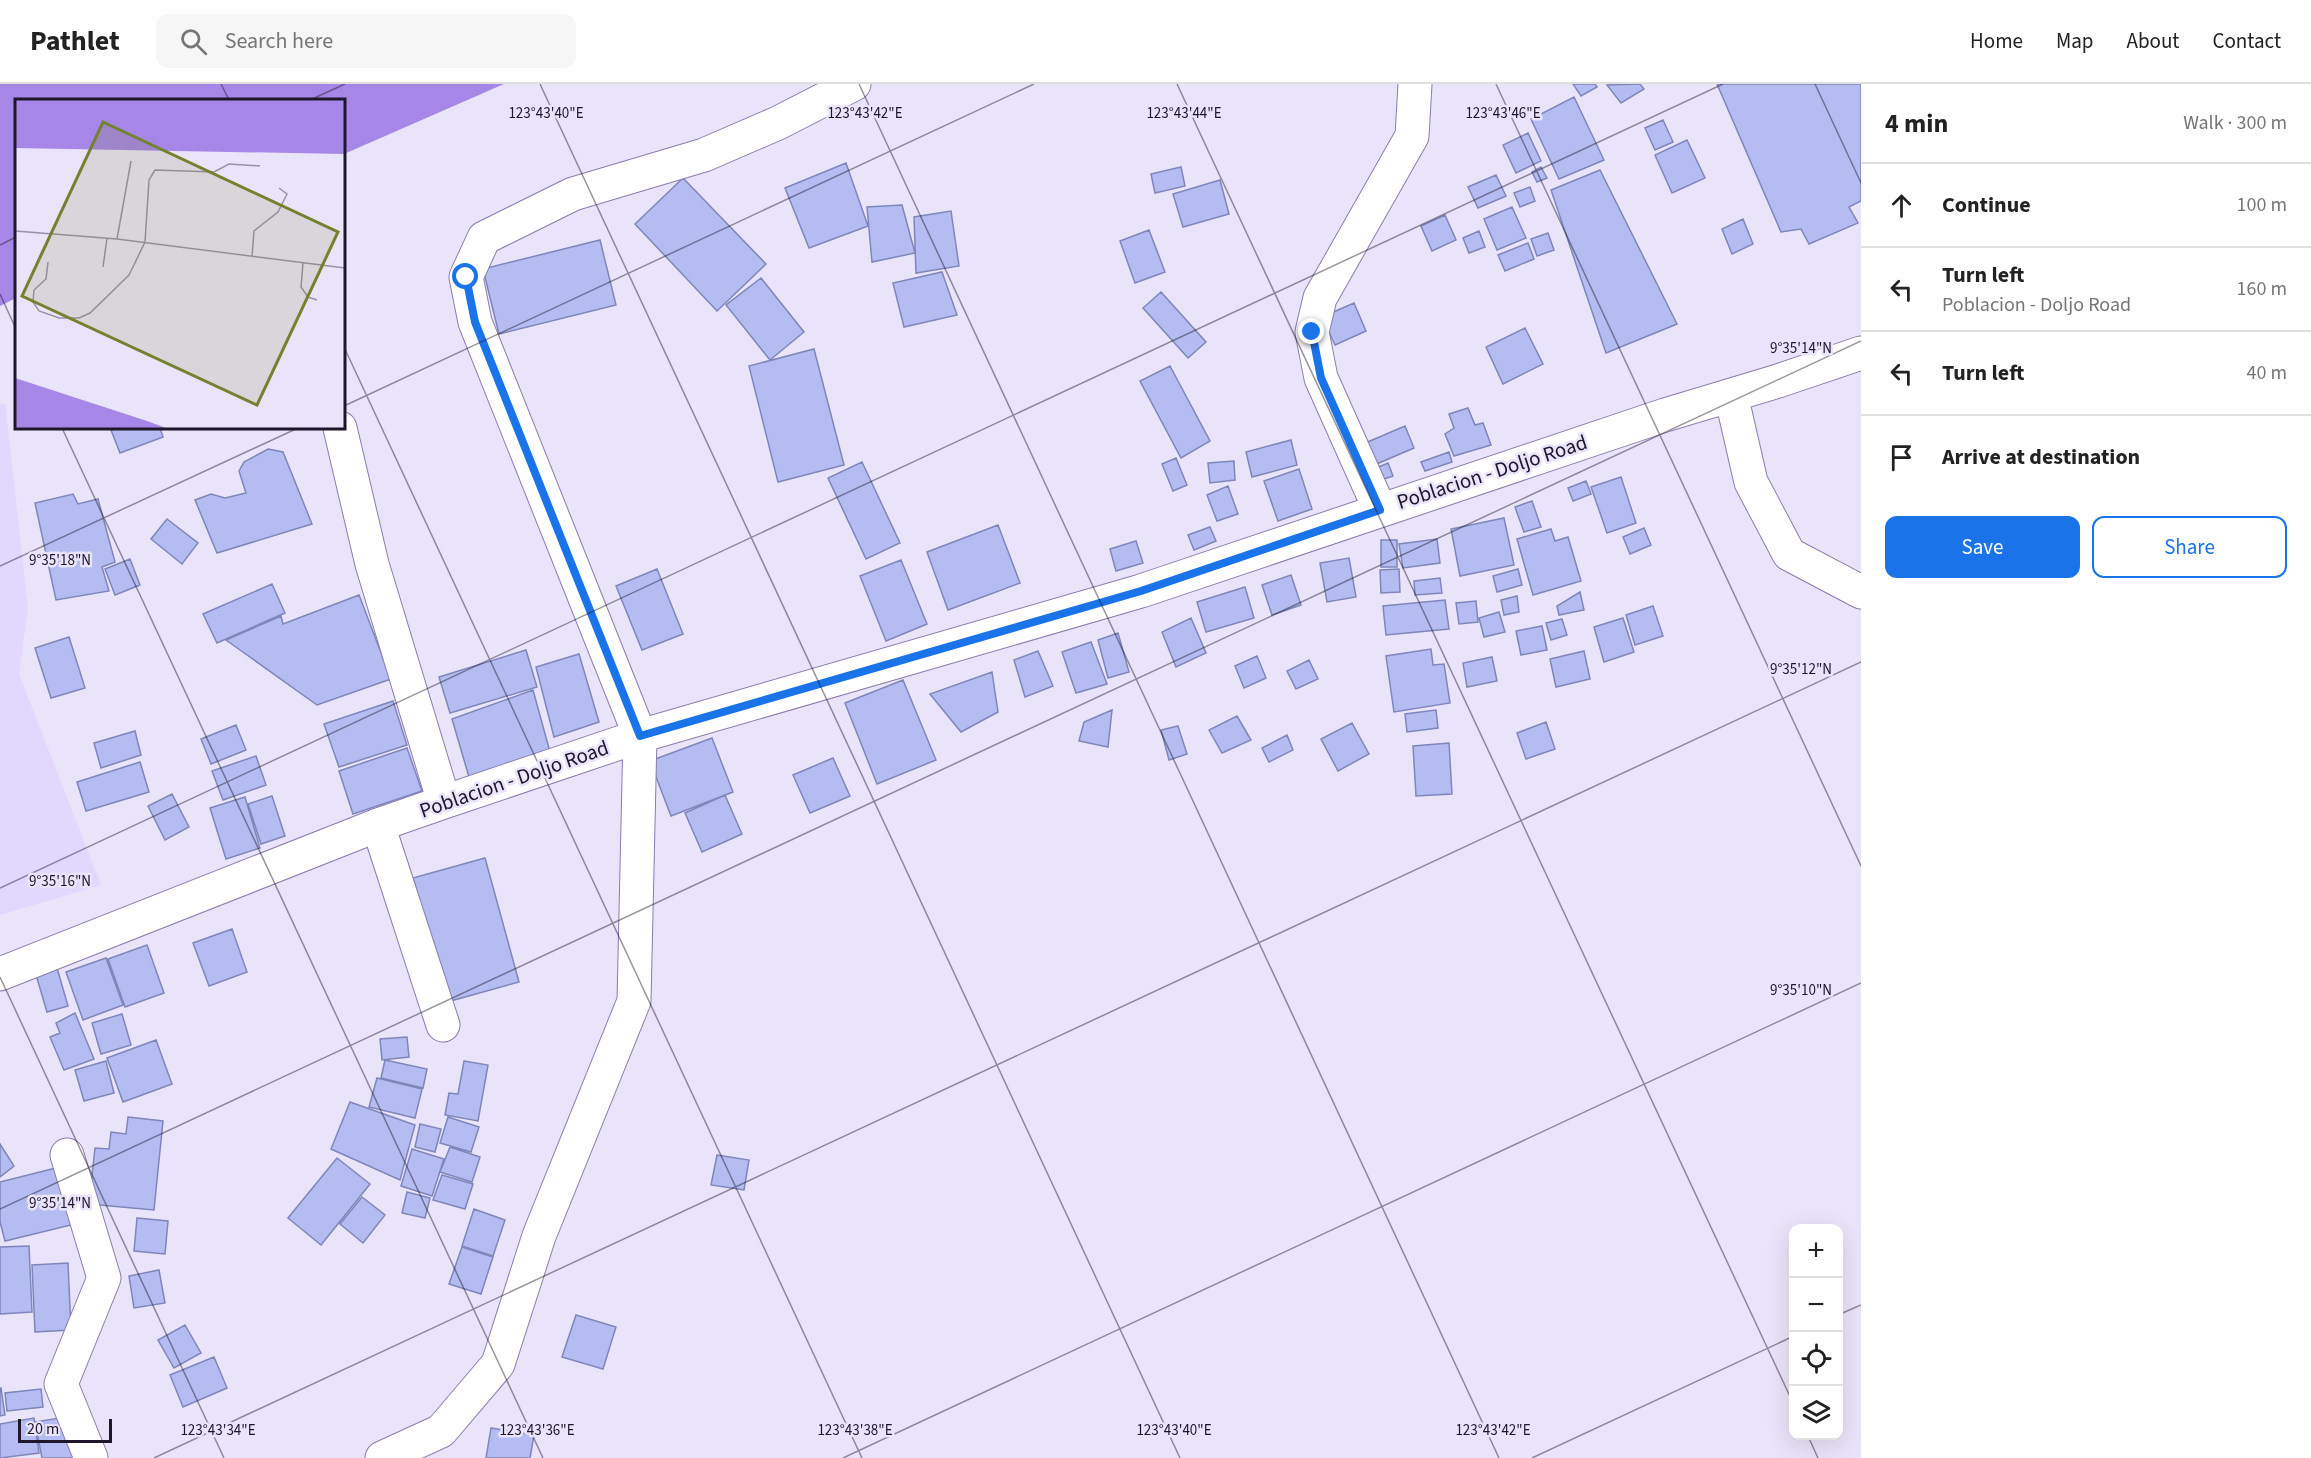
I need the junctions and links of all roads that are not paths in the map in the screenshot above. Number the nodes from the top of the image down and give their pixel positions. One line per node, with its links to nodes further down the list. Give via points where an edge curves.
1 (854, 84): 8 (street, via 704,156 573,194 494,233 484,238 466,277 475,322)
2 (1415, 84): 6 (street, via 1412,136 1320,298 1312,332 1321,378)
3 (1861, 353): 4 (street, Poblacion - Doljo Road)
4 (1731, 395): 6 (street, Poblacion - Doljo Road); 7 (street, via 1751,482 1789,554)
5 (340, 429): 9 (street, via 372,564)
6 (1380, 510): 8 (street, Poblacion - Doljo Road, via 1141,591)
7 (1861, 592)
8 (640, 736): 9 (street, Poblacion - Doljo Road); 15 (street, via 634,1001 539,1236 498,1364 441,1431)
9 (444, 802): 10 (street, Poblacion - Doljo Road)
10 (378, 825): 11 (street, Poblacion - Doljo Road); 12 (street)
11 (0, 974)
12 (443, 1025)
13 (68, 1155): 14 (street, via 104,1278 61,1384)
14 (91, 1458)
15 (382, 1458)

